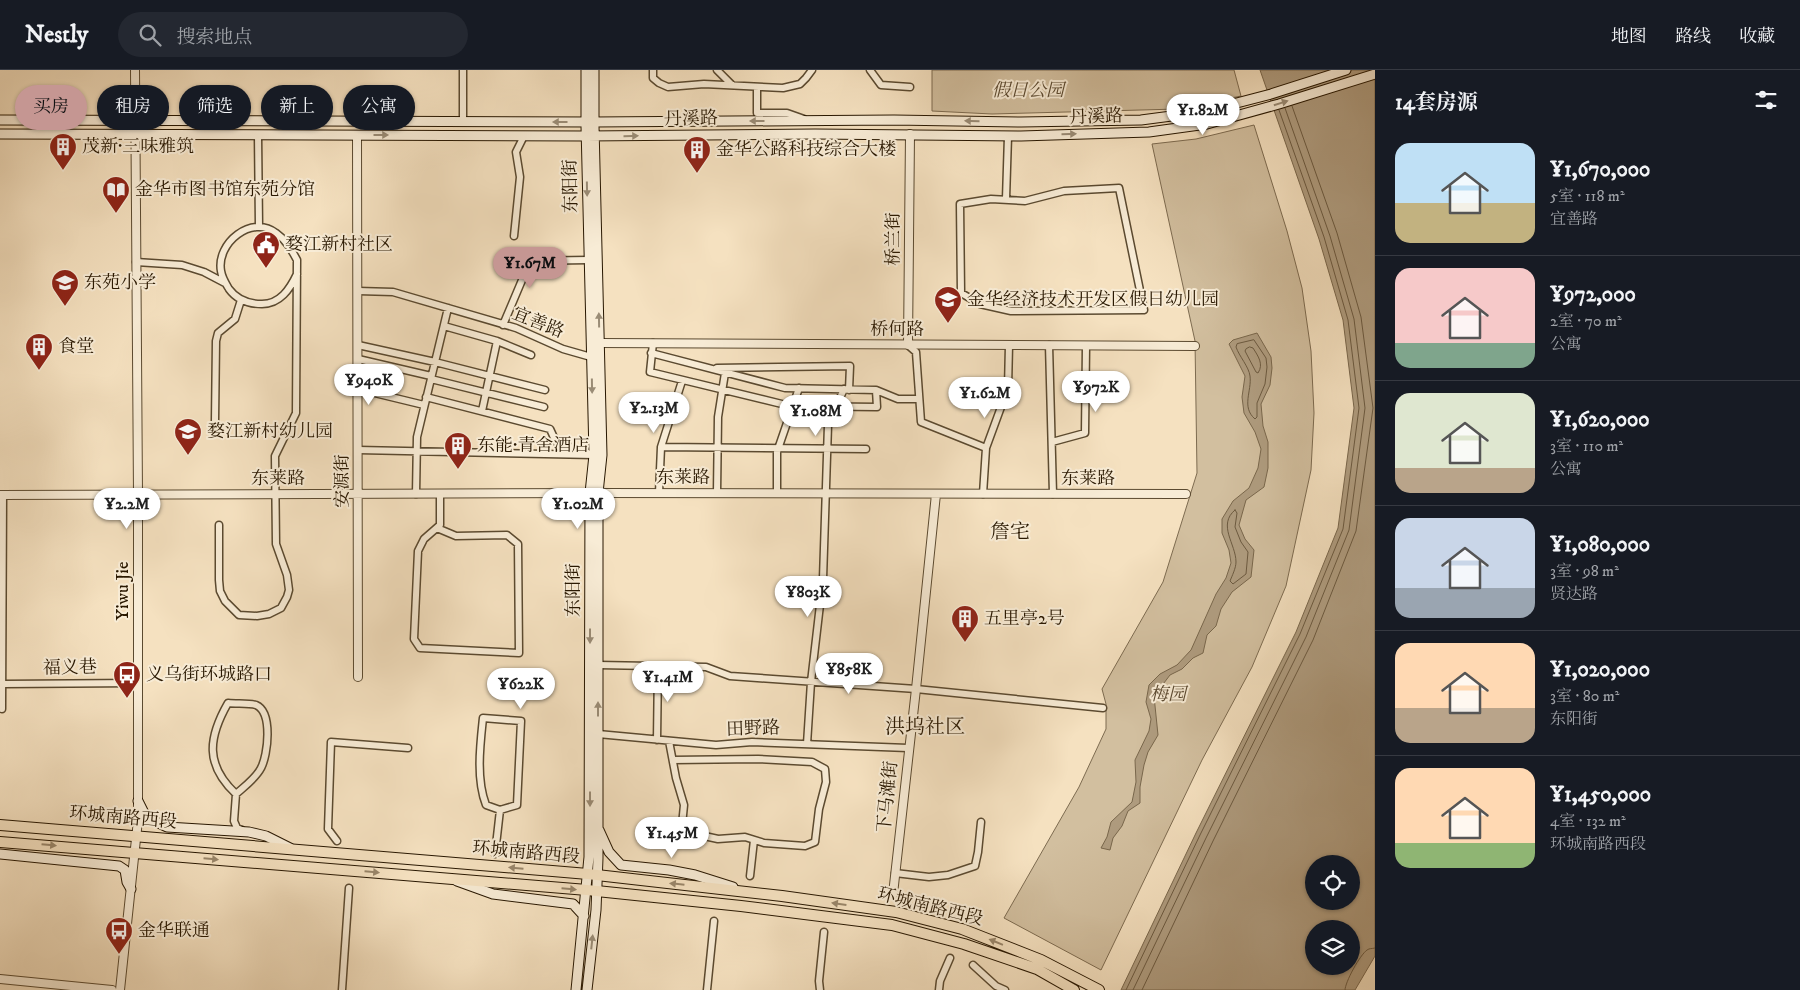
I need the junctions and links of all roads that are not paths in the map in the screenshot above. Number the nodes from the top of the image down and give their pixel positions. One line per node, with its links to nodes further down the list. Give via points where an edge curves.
1 (135, 70): 11 (street, Yiwu Jie)
2 (464, 70): 18 (street)
3 (586, 70): 20 (main road, 东阳街)
4 (594, 70): 20 (main road, 东阳街)
5 (653, 70): 12 (street, via 654,78 668,87)
6 (717, 70): 12 (street)
7 (812, 70): 13 (street, via 800,84 784,88)
8 (870, 70): 14 (street, via 881,86)
9 (1346, 70): 19 (main road, 丹溪路, one-way to 19, via 1202,112 1141,120)
10 (1375, 74): 29 (main road, 丹溪路, one-way to 10, via 1149,132 1207,124)
11 (135, 85)
12 (734, 86): 13 (street)
13 (757, 87): 19 (street, via 757,113 787,113)
14 (910, 87)
15 (0, 120): 16 (main road, 丹溪路)
16 (97, 120)
17 (169, 120): 18 (main road, 丹溪路)
18 (463, 121): 20 (main road, 丹溪路, one-way to 18)
19 (809, 121): 20 (main road, 丹溪路, one-way to 20)
20 (590, 122): 28 (main road, 东阳街)
21 (135, 130): 23 (street, Yiwu Jie)
22 (0, 134): 23 (main road, 丹溪路)
23 (135, 134): 25 (main road, 丹溪路); 36 (street, Yiwu Jie)
24 (910, 134): 28 (main road, 丹溪路, one-way to 24); 29 (main road, 丹溪路); 48 (street, 桥兰街)
25 (258, 135): 26 (main road, 丹溪路); 31 (street)
26 (357, 135): 27 (main road, 丹溪路, one-way to 27); 39 (street, 安源街)
27 (524, 136): 28 (main road, 丹溪路); 32 (street, via 516,152 520,177)
28 (590, 136): 34 (main road, 东阳街, one-way to 34); 45 (main road, 东阳街, one-way to 28)
29 (1008, 136): 30 (street)
30 (1006, 199): 30 (street, via 991,198 960,204 961,293 980,304 1011,311 1144,310 1119,188 1064,191 1025,200)
31 (259, 227): 37 (street, via 275,232 288,243 297,260); 38 (street, via 248,229 226,246 221,258)
32 (514, 236)
33 (515, 254): 35 (street)
34 (589, 260): 35 (street); 55 (main road, 东阳街)
35 (519, 261): 42 (street, via 525,273)
36 (136, 262): 38 (street, via 182,265); 102 (street, Yiwu Jie)
37 (297, 274): 40 (street, via 288,290 269,304); 93 (street, via 296,413 275,456)
38 (225, 282): 40 (street, via 234,296)
39 (358, 291): 41 (street, 宜善路, via 393,292); 47 (street, 安源街)
40 (241, 300): 77 (street, via 235,319 218,333 216,341)
41 (448, 308): 42 (street, 宜善路); 43 (street)
42 (503, 324): 55 (street, 宜善路)
43 (444, 326): 44 (street); 57 (street)
44 (497, 341): 54 (street); 60 (street)
45 (599, 343): 46 (street, 桥何路); 88 (main road, 东阳街, via 602,455)
46 (653, 343): 48 (street, 桥何路); 53 (street)
47 (358, 345): 56 (street, 安源街); 57 (street)
48 (908, 345): 49 (street, 桥何路); 71 (street, via 916,352)
49 (1009, 345): 50 (street, 桥何路); 83 (street, via 1008,388)
50 (1049, 346): 51 (street, 桥何路); 78 (street)
51 (1086, 346): 52 (street, 桥何路); 78 (street, via 1085,433)
52 (1195, 346)
53 (651, 353): 58 (street); 62 (street, via 650,372)
54 (531, 355)
55 (591, 357): 87 (main road, 东阳街, one-way to 87)
56 (358, 359): 61 (street); 63 (street, 安源街)
57 (435, 362): 60 (street); 61 (street)
58 (708, 368): 59 (street); 65 (street, via 850,366)
59 (725, 373): 64 (street, via 785,388); 67 (street)
60 (489, 376): 66 (street); 69 (street)
61 (431, 377): 69 (street); 70 (street)
62 (682, 381): 67 (street); 79 (street)
63 (358, 388): 72 (street); 84 (street, 安源街)
64 (799, 388): 65 (street); 73 (street)
65 (847, 389): 68 (street); 75 (street)
66 (545, 390)
67 (722, 390): 73 (street); 80 (street)
68 (876, 390): 71 (street, via 898,400); 75 (street, via 877,407)
69 (487, 392): 74 (street); 76 (street)
70 (426, 397): 72 (street); 76 (street)
71 (919, 399): 83 (street, via 921,422)
72 (424, 405): 86 (street)
73 (794, 406): 75 (street); 81 (street)
74 (544, 407)
75 (836, 407): 82 (street, via 828,425)
76 (482, 411): 87 (street, via 550,429 556,442)
77 (215, 421)
78 (1052, 442): 99 (street)
79 (660, 447): 80 (street); 89 (street)
80 (718, 447): 81 (street); 90 (street)
81 (778, 448): 82 (street); 91 (street)
82 (827, 448): 85 (street); 92 (street)
83 (986, 448): 98 (street)
84 (358, 450): 86 (street); 94 (street, 安源街)
85 (866, 450)
86 (416, 451): 87 (street); 95 (street)
87 (594, 455): 88 (main road, 东阳街)
88 (594, 493): 89 (street, 东莱路); 96 (street, 东莱路); 105 (main road, 东阳街); 137 (main road, 东阳街, one-way to 137, via 589,857)
89 (659, 493): 90 (street, 东莱路)
90 (717, 493): 91 (street, 东莱路)
91 (777, 493): 92 (street, 东莱路)
92 (825, 493): 97 (street, 东莱路); 108 (street, via 823,579)
93 (275, 494): 94 (street, 东莱路); 102 (street, 东莱路); 103 (street, via 276,544 289,590 281,608 269,614 239,615 226,601 220,591)
94 (358, 494): 95 (street, 东莱路); 107 (street, 安源街)
95 (416, 494): 96 (street, 东莱路)
96 (440, 494): 104 (street, via 440,525)
97 (936, 494): 98 (street, 东莱路); 111 (street, 下马滩街)
98 (983, 494): 99 (street, 东莱路)
99 (1053, 494): 100 (street, 东莱路)
100 (1186, 494)
101 (1, 495): 102 (street, 东莱路); 110 (street)
102 (138, 495): 109 (street, Yiwu Jie)
103 (219, 525)
104 (437, 528): 104 (street, via 424,539 418,551 414,640 420,648 519,653 518,544 507,535 456,536)
105 (598, 666): 106 (street); 114 (main road, 东阳街, one-way to 105)
106 (658, 666): 108 (street, via 706,667 730,676); 115 (street)
107 (358, 678)
108 (811, 682): 111 (street); 117 (street)
109 (138, 683): 110 (street, 福义巷); 122 (street, Yiwu Jie)
110 (3, 684): 113 (street)
111 (916, 689): 112 (street); 119 (street, 下马滩街)
112 (1102, 708)
113 (2, 709)
114 (598, 734): 115 (street, 田野路); 126 (main road, 东阳街)
115 (657, 740): 116 (street, 田野路)
116 (669, 741): 117 (street, 田野路, via 716,745 752,742); 120 (street)
117 (807, 744): 119 (street, 田野路)
118 (408, 748): 130 (street, via 331,742 328,829)
119 (908, 748): 136 (street, 下马滩街)
120 (673, 760): 129 (street, via 684,805 682,824 686,832 718,839 745,837); 129 (street, via 812,762 825,769 826,782 815,842 805,846)
121 (236, 794): 121 (street, via 260,770 267,724 265,712 256,706 228,703 220,717 213,755 221,777); 127 (street, via 234,821 236,828)
122 (138, 801): 127 (main road, via 146,817 167,826); 128 (street, Yiwu Jie)
123 (500, 810): 123 (street, via 517,805 521,721 483,718 481,792 486,805); 135 (street)
124 (981, 822): 136 (street, via 975,866 929,877)
125 (0, 825): 128 (main road, 环城南路西段)
126 (598, 827): 137 (main road, 东阳街); 143 (main road, via 609,852 621,865 695,875)
127 (245, 832): 132 (main road, via 266,836)
128 (136, 836): 132 (main road, 环城南路西段); 133 (street, Yiwu Jie)
129 (754, 840): 138 (street)
130 (337, 841)
131 (0, 842): 133 (main road, 环城南路西段, one-way to 133)
132 (293, 849): 137 (main road, 环城南路西段, one-way to 132)
133 (135, 852): 139 (main road, 环城南路西段, one-way to 139); 141 (street, Yiwu Jie)
134 (0, 854): 141 (main road, via 119,866 126,870)
135 (495, 854)
136 (895, 873): 144 (street, 下马滩街)
137 (592, 875): 142 (main road, 东阳街); 143 (main road, 环城南路西段, one-way to 137)
138 (750, 876)
139 (450, 879): 142 (main road, 环城南路西段, one-way to 142); 145 (main road, via 493,894 573,904)
140 (350, 888): 154 (street)
141 (131, 889): 153 (street, Yiwu Jie)
142 (592, 891): 145 (main road, 东阳街); 150 (main road, 环城南路西段, via 892,925); 156 (main road, 东阳街, one-way to 142)
143 (748, 892): 150 (main road, 环城南路西段, one-way to 143, via 962,929 896,912)
144 (892, 894)
145 (584, 916): 155 (main road, 东阳街)
146 (714, 921): 157 (street)
147 (824, 932): 158 (street)
148 (950, 958): 159 (street)
149 (973, 965): 160 (street)
150 (1039, 965): 161 (main road); 162 (main road)
151 (0, 979): 152 (street)
152 (112, 990)
153 (120, 990)
154 (342, 990)
155 (576, 990)
156 (587, 990)
157 (707, 990)
158 (820, 990)
159 (939, 990)
160 (1005, 990)
161 (1072, 990)
162 (1099, 990)

